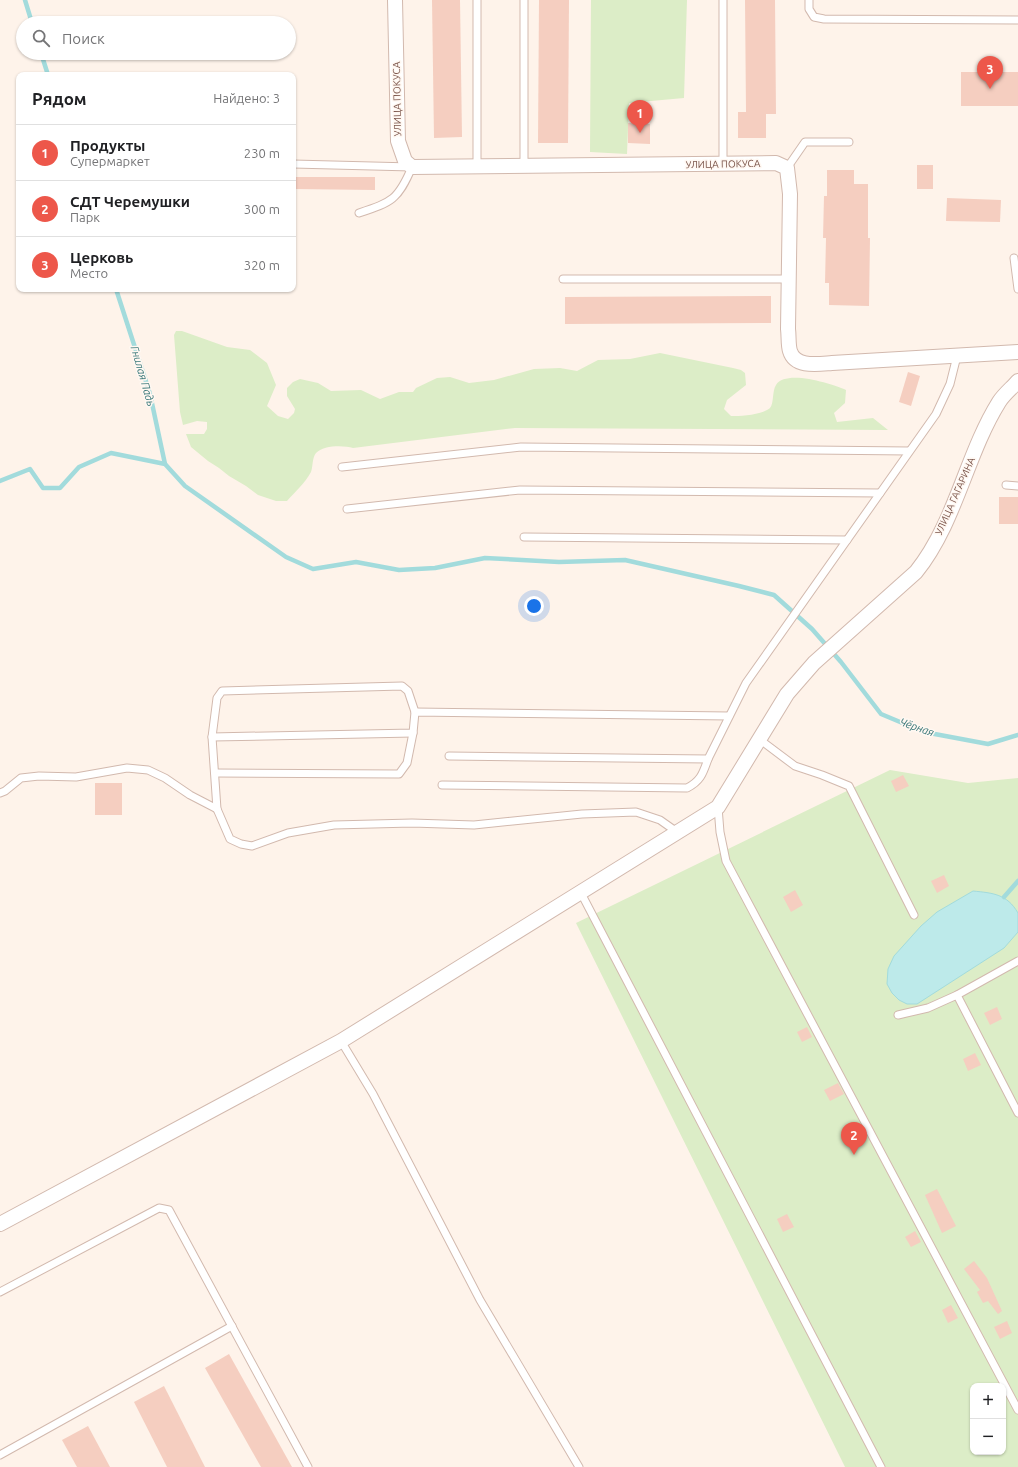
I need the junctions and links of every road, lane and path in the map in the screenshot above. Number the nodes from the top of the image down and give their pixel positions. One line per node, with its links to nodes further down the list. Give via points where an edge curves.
1 (395, 0): 11 (street, УЛИЦА ПОКУСА, via 398,141 405,161)
2 (477, 0): 12 (lane)
3 (524, 0): 10 (lane)
4 (723, 0): 9 (lane)
5 (809, 0): 6 (lane, via 809,8 814,17 824,18)
6 (1018, 20)
7 (849, 142): 13 (lane, via 805,142)
8 (296, 164): 11 (lane)
9 (723, 164): 10 (street, УЛИЦА ПОКУСА); 13 (street, УЛИЦА ПОКУСА, via 776,163)
10 (524, 166): 12 (street, УЛИЦА ПОКУСА)
11 (412, 167): 12 (street, УЛИЦА ПОКУСА); 14 (lane, via 406,183 396,197 381,206)
12 (477, 167)
13 (787, 168): 17 (street, via 790,194)
14 (359, 213)
15 (1014, 258): 18 (lane)
16 (564, 279): 17 (lane)
17 (790, 279): 20 (street, via 790,351 794,359 802,363 832,364)
18 (1018, 289)
19 (1018, 352): 20 (street)
20 (957, 356): 22 (lane, via 950,384 936,414)
21 (1018, 381): 34 (street, УЛИЦА ГАГАРИНА, via 1000,400 987,424 946,521 923,564 814,663 787,694)
22 (910, 451): 23 (lane, via 521,447); 26 (lane)
23 (342, 466)
24 (1006, 485): 25 (lane)
25 (1018, 486)
26 (880, 493): 27 (lane, via 520,490); 29 (lane)
27 (348, 509)
28 (524, 536): 29 (lane)
29 (847, 540): 31 (lane, via 746,683)
30 (415, 712): 31 (lane); 32 (lane); 33 (lane, via 408,691 402,686 222,691 217,698)
31 (729, 716): 36 (lane)
32 (413, 733): 33 (lane); 37 (lane, via 407,763 399,774)
33 (212, 737): 37 (lane)
34 (759, 739): 40 (street, УЛИЦА ГАГАРИНА); 44 (lane, via 794,766 822,774 849,786)
35 (449, 756): 36 (lane)
36 (708, 759): 38 (lane, via 696,784 687,788)
37 (215, 773): 41 (lane)
38 (442, 785)
39 (0, 792): 41 (lane, via 21,778 76,777 127,768 148,770)
40 (718, 807): 42 (street); 53 (lane, via 726,861)
41 (217, 809): 42 (lane, via 230,839 252,846 288,833 334,825 474,824 636,812 660,820)
42 (677, 832): 43 (street)
43 (581, 893): 48 (street); 57 (lane)
44 (914, 915)
45 (1018, 960): 46 (lane)
46 (957, 995): 47 (lane, via 928,1008); 49 (lane)
47 (898, 1015)
48 (340, 1041): 50 (street); 56 (lane, via 373,1094 480,1300)
49 (1018, 1113)
50 (0, 1224)
51 (0, 1292): 52 (lane, via 159,1208 169,1210)
52 (232, 1326): 54 (lane); 55 (lane)
53 (1018, 1410)
54 (0, 1456)
55 (308, 1467)
56 (579, 1467)
57 (881, 1467)

